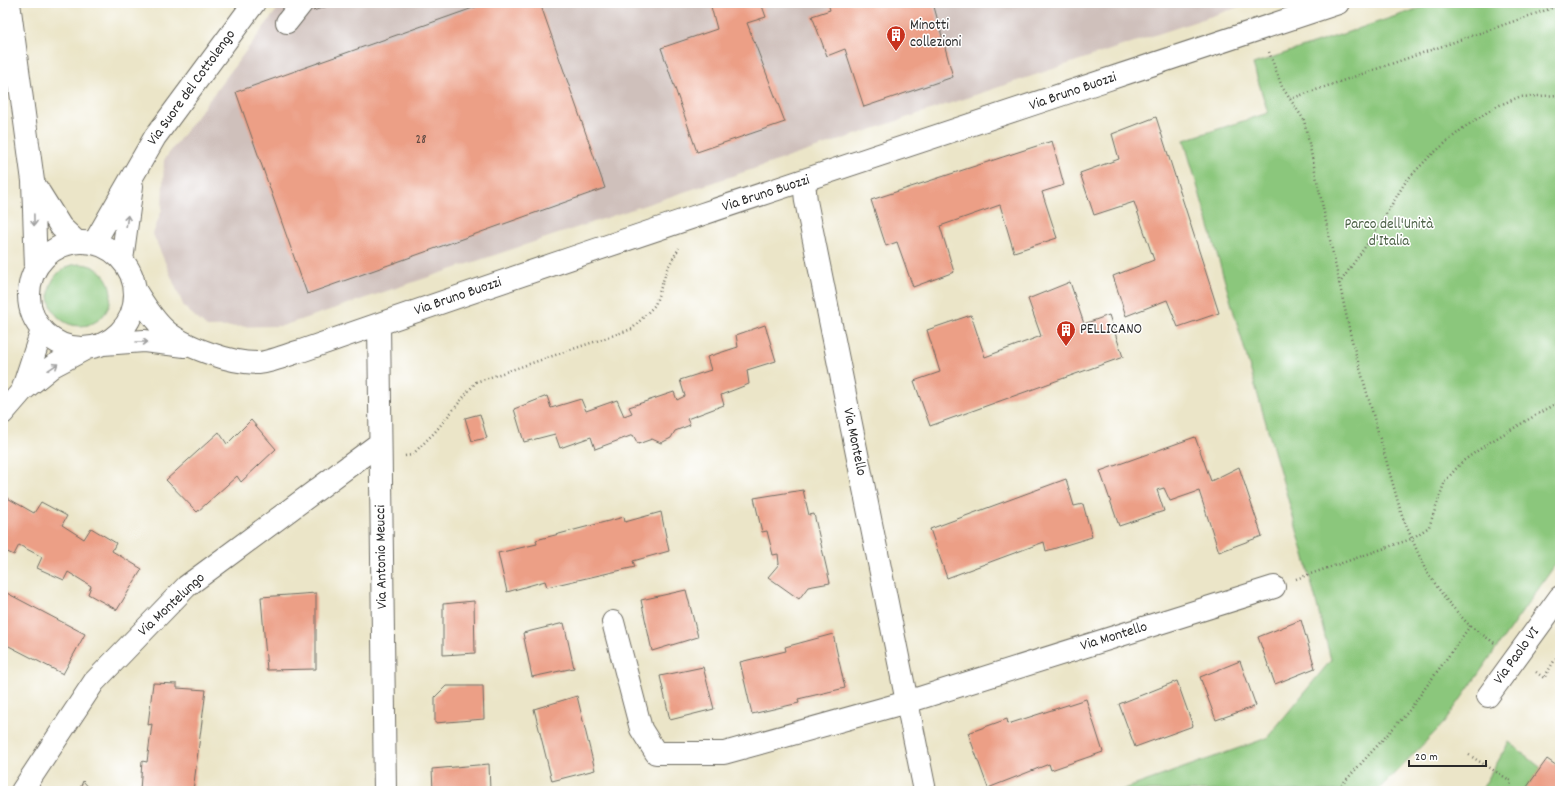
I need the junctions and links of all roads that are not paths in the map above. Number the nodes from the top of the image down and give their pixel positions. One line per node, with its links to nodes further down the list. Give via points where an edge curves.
1 (9, 3): 7 (street)
2 (254, 3): 6 (street, Via Suore del Cottolengo, via 155,137)
3 (302, 3): 5 (street)
4 (1338, 3): 8 (street, Via Bruno Buozzi)
5 (287, 22)
6 (134, 174): 9 (street, Via Suore del Cottolengo); 10 (street, Via Suore del Cottolengo, one-way to 6)
7 (33, 181): 9 (street, via 44,203 61,227); 11 (street, one-way to 11)
8 (804, 182): 13 (street, Via Bruno Buozzi, via 658,228); 24 (street, Via Montello, via 834,345)
9 (86, 242): 10 (street, via 110,249); 11 (street, via 61,246 47,255)
10 (122, 260): 12 (street, via 131,274)
11 (36, 268): 14 (street, via 30,283 29,300 33,316)
12 (135, 290): 15 (street, via 134,307 128,322 117,335); 16 (street, Via Bruno Buozzi, via 148,312 164,330)
13 (379, 324): 16 (street, Via Bruno Buozzi, via 258,363 222,357); 19 (street, Via Antonio Meucci)
14 (42, 330): 15 (street, via 55,341 70,347); 17 (street)
15 (95, 346): 16 (street, Via Bruno Buozzi, one-way to 16, via 144,341); 17 (street, one-way to 15, via 53,366)
16 (192, 347)
17 (22, 391): 18 (street)
18 (3, 413)
19 (381, 450): 25 (street, Via Montelungo, via 187,586 94,682); 26 (street, Via Antonio Meucci)
20 (1274, 587): 24 (street, Via Montello)
21 (1560, 597): 23 (street, Via Paolo VI)
22 (613, 622): 24 (street, via 641,729 656,753 724,753)
23 (1488, 696)
24 (907, 702): 27 (street, Via Montello)
25 (22, 791)
26 (385, 791)
27 (925, 791)

